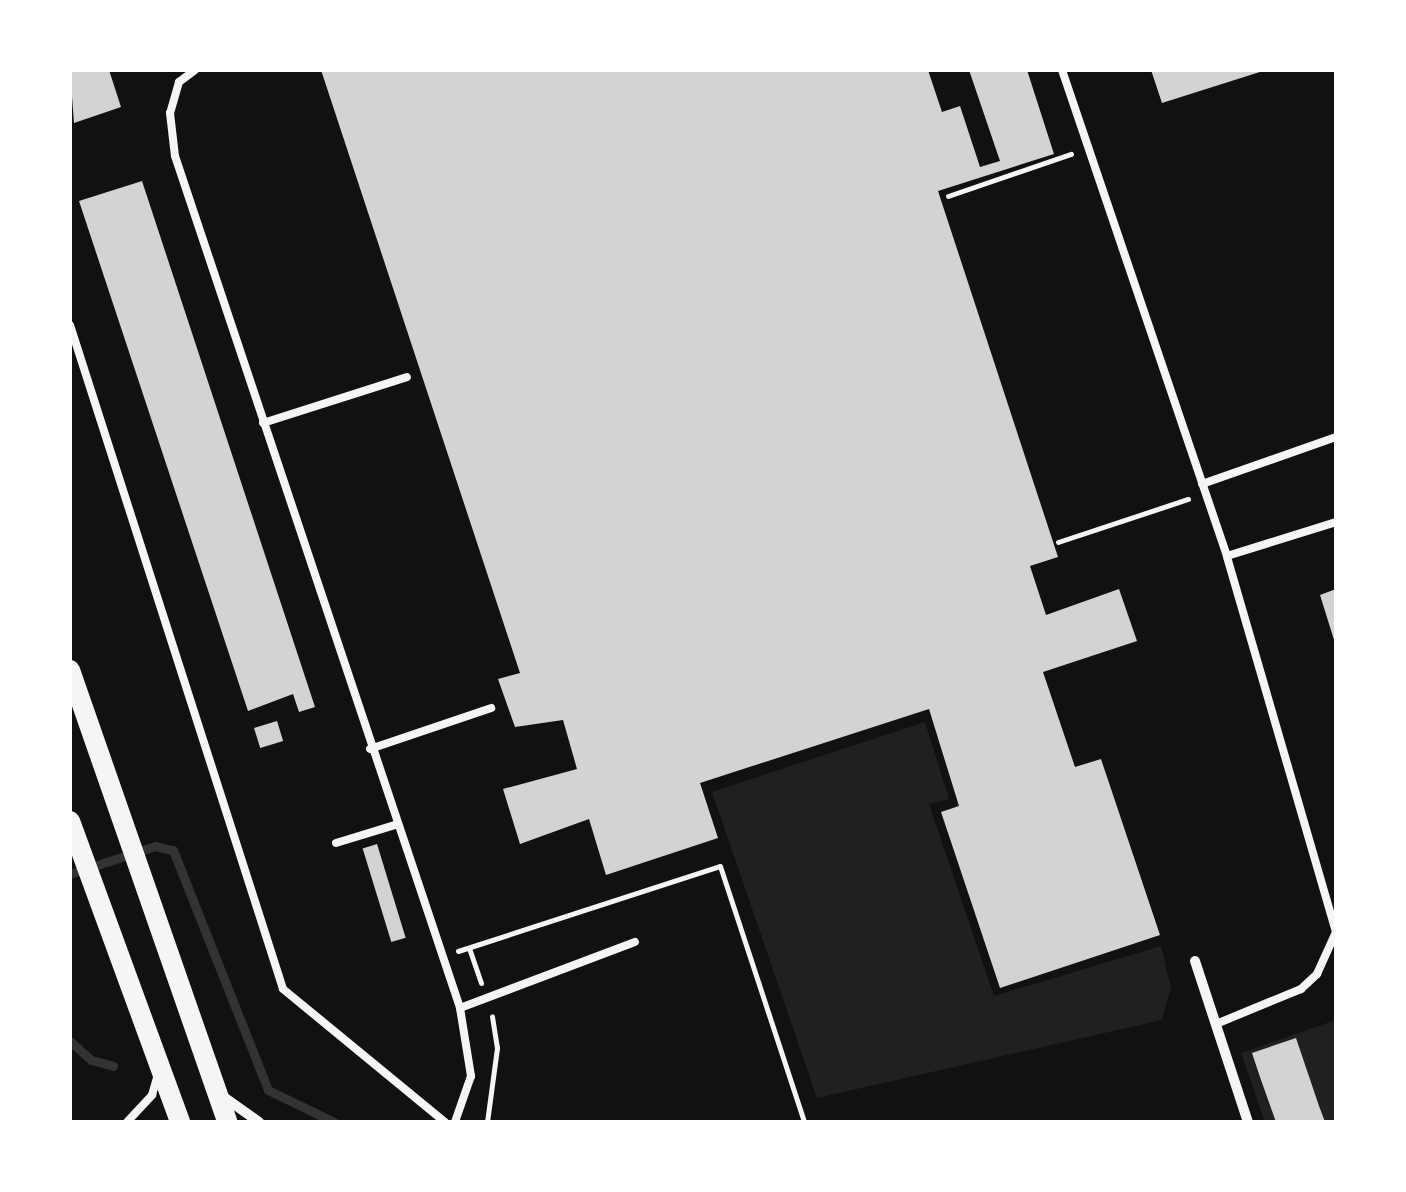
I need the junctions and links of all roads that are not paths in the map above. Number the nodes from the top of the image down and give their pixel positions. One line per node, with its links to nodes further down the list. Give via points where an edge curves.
1 (196, 70): 5 (lane, via 179,82 170,113 174,156)
2 (1062, 70): 7 (lane)
3 (70, 325): 26 (lane, via 283,989)
4 (406, 377): 5 (lane)
5 (263, 423): 12 (lane)
6 (1336, 437): 7 (lane)
7 (1203, 489): 9 (lane)
8 (1336, 522): 9 (lane)
9 (1226, 556): 19 (lane, via 1336,932 1310,982)
10 (70, 670): 21 (main road)
11 (491, 708): 12 (lane)
12 (370, 749): 14 (lane)
13 (70, 821): 20 (main road)
14 (396, 824): 15 (lane); 18 (lane)
15 (336, 844)
16 (635, 942): 18 (lane)
17 (1194, 960): 19 (street)
18 (460, 1008): 27 (lane, via 470,1076)
19 (1216, 1024): 28 (street)
20 (160, 1068): 22 (lane, via 152,1095); 23 (main road)
21 (221, 1095): 24 (main road); 25 (street)
22 (126, 1122)
23 (180, 1122)
24 (227, 1122)
25 (259, 1122)
26 (446, 1122)
27 (455, 1122)
28 (1248, 1122)

